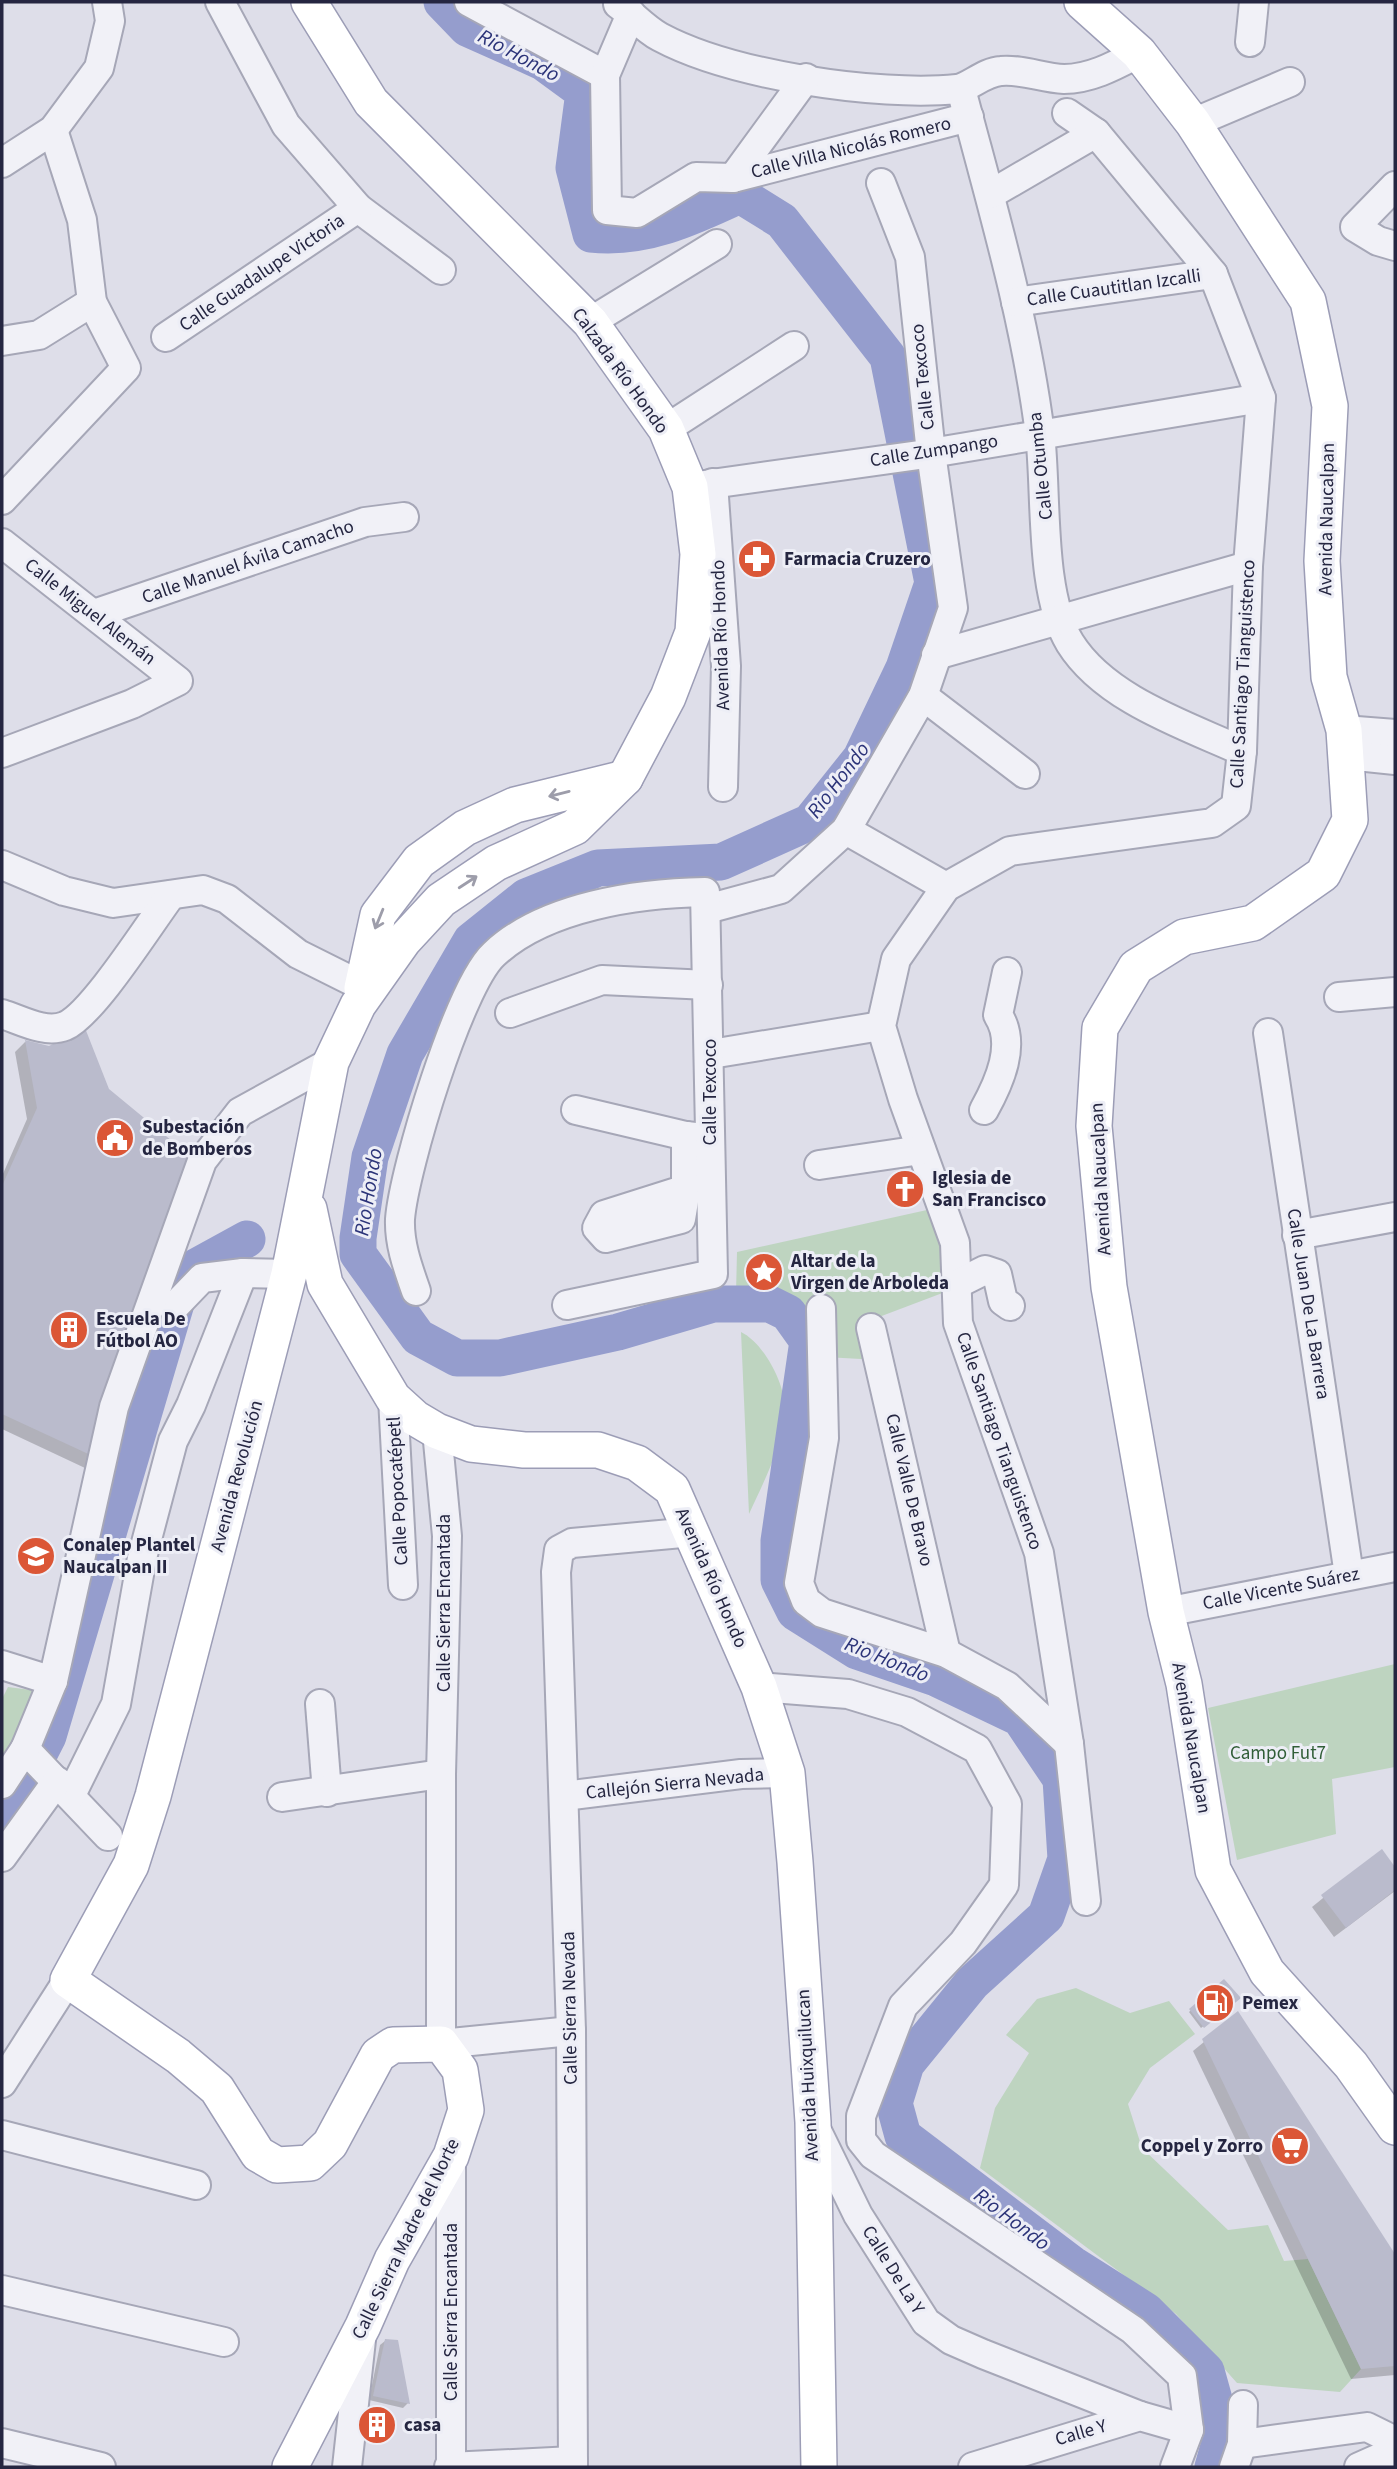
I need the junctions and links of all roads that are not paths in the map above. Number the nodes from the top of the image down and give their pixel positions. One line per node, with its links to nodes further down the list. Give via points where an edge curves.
1 (107, 2): 17 (street, via 110,21 99,68)
2 (220, 2): 24 (street, via 285,125)
3 (309, 2): 31 (main road, Calzada Río Hondo, via 371,102)
4 (470, 2): 10 (street)
5 (1082, 2): 9 (main road, Avenida Naucalpan)
6 (1254, 2): 8 (street)
7 (624, 8): 10 (street); 11 (street, via 658,36 706,57)
8 (1250, 42)
9 (1139, 53): 13 (street, via 1097,74 1064,79 1029,71 998,71); 16 (main road, Avenida Naucalpan)
10 (605, 75): 20 (street, via 607,210 637,213 696,177)
11 (806, 78): 13 (street, via 890,91); 20 (street)
12 (1290, 82): 16 (street)
13 (961, 89): 15 (street, Calle Otumba)
14 (1068, 113): 18 (street, Calle Santiago Tianguistenco)
15 (969, 117): 20 (street, Calle Villa Nicolás Romero); 23 (street, Calle Otumba)
16 (1194, 123): 49 (main road, Avenida Naucalpan, via 1308,301 1330,406 1322,561 1329,677)
17 (53, 131): 19 (street); 29 (street, via 82,220)
18 (1097, 133): 23 (street); 28 (street, Calle Santiago Tianguistenco)
19 (2, 163)
20 (733, 178)
21 (881, 183): 38 (street, Calle Texcoco, via 910,257)
22 (1395, 186): 26 (street, via 1355,227)
23 (991, 194): 30 (street, Calle Otumba)
24 (358, 208): 27 (street); 32 (street, Calle Guadalupe Victoria)
25 (718, 244): 31 (street)
26 (1395, 246)
27 (441, 270)
28 (1213, 274): 30 (street, Calle Cuautitlan Izcalli); 35 (street, Calle Santiago Tianguistenco)
29 (92, 302): 33 (street, via 39,335); 40 (street, via 126,368)
30 (1016, 302): 37 (street, Calle Otumba)
31 (590, 322): 36 (main road, Calzada Río Hondo)
32 (166, 337)
33 (2, 341)
34 (794, 346): 36 (street)
35 (1261, 398): 37 (street, Calle Zumpango); 43 (street, Calle Santiago Tianguistenco)
36 (666, 429): 39 (main road, Calzada Río Hondo)
37 (1040, 435): 38 (street, Calle Zumpango); 45 (street, Calle Otumba, via 1051,585)
38 (925, 454): 39 (street, Calle Zumpango); 46 (street, Calle Texcoco, via 953,608)
39 (701, 485): 54 (main road, Calzada Río Hondo, via 693,632 668,697); 55 (street, Avenida Río Hondo, via 726,666)
40 (2, 500)
41 (404, 517): 44 (street, Calle Manuel Ávila Camacho, via 365,522)
42 (2, 543): 44 (street, Calle Miguel Alemán)
43 (1248, 566): 45 (street); 50 (street, Calle Santiago Tianguistenco)
44 (94, 614): 51 (street, Calle Miguel Alemán, via 178,681 132,704)
45 (1060, 620): 46 (street); 50 (street, Calle Otumba, via 1070,643 1133,701)
46 (936, 655): 47 (street, Calle Texcoco)
47 (923, 696): 53 (street); 56 (street, Calle Texcoco)
48 (1395, 734): 49 (street)
49 (1346, 743): 52 (street); 97 (main road, Avenida Naucalpan, via 1350,820 1323,874 1253,923 1184,937 1136,967 1100,1028 1094,1126 1100,1214)
50 (1242, 751): 58 (street, Calle Santiago Tianguistenco, via 1236,806 1212,823 1010,851)
51 (2, 753)
52 (1395, 760)
53 (1025, 774)
54 (625, 778): 64 (main road, Avenida Revolución, one-way to 54, via 441,900 496,863 575,827); 64 (main road, Avenida Revolución, one-way to 64, via 515,805 465,828 419,861 378,915)
55 (723, 787)
56 (846, 830): 58 (street); 60 (street, Calle Texcoco, via 781,889)
57 (2, 865): 59 (street, via 64,891 113,903)
58 (946, 887): 68 (street, Calle Santiago Tianguistenco, via 896,959)
59 (171, 895): 64 (street, via 203,890 227,899); 67 (street, via 85,1011 64,1026 42,1028)
60 (706, 901): 62 (street, Calle Texcoco); 85 (street, via 657,893 578,910 536,927 493,954 471,988 429,1099 412,1160 400,1219 402,1252)
61 (1007, 972): 73 (street, via 999,1015 1006,1027 1006,1052 997,1087)
62 (708, 985): 66 (street, via 602,980); 70 (street, Calle Texcoco)
63 (1395, 992): 65 (street)
64 (360, 995): 71 (main road, Avenida Revolución)
65 (1339, 997)
66 (510, 1013)
67 (2, 1014)
68 (881, 1026): 70 (street); 75 (street, Calle Santiago Tianguistenco)
69 (1268, 1033): 80 (street, Calle Juan De La Barrera)
70 (711, 1054): 74 (street, Calle Texcoco)
71 (331, 1062): 78 (main road, Avenida Revolución); 100 (street, via 240,1112 202,1161 114,1407)
72 (576, 1110): 74 (street)
73 (984, 1110)
74 (698, 1137): 77 (street); 87 (street, Calle Texcoco, via 713,1274)
75 (921, 1150): 76 (street); 84 (street, Calle Santiago Tianguistenco, via 955,1242)
76 (819, 1166)
77 (686, 1189): 77 (street, via 604,1215 597,1228 606,1238 681,1219)
78 (306, 1197): 82 (main road, Avenida Revolución); 83 (main road, Avenida Río Hondo)
79 (1395, 1217): 80 (street)
80 (1297, 1235): 95 (street, Calle Juan De La Barrera)
81 (243, 1273): 82 (street); 86 (street, via 202,1278); 104 (street, via 173,1441 142,1558 116,1704)
82 (289, 1274): 83 (main road); 114 (main road, Avenida Revolución, via 153,1796 131,1865)
83 (325, 1284): 91 (main road, Avenida Río Hondo)
84 (957, 1284): 88 (street, via 985,1270 997,1274 1003,1301); 103 (street, Calle Santiago Tianguistenco, via 958,1323 1039,1553)
85 (416, 1291)
86 (176, 1305)
87 (567, 1305)
88 (1010, 1306)
89 (821, 1309): 98 (street, via 824,1438 799,1583 806,1601 822,1613)
90 (871, 1328): 98 (street, Calle Valle De Bravo)
91 (393, 1398): 92 (main road, Avenida Río Hondo); 96 (street, Calle Popocatépetl)
92 (437, 1431): 93 (main road, Avenida Río Hondo, via 471,1444 598,1450 637,1463 672,1489); 106 (street, Calle Sierra Encantada, via 447,1536)
93 (693, 1532): 101 (main road, Avenida Río Hondo); 109 (street, Calle Sierra Nevada, via 572,1542 559,1550)
94 (1395, 1567): 95 (street, Calle Vicente Suárez)
95 (1349, 1576): 97 (street, Calle Vicente Suárez)
96 (403, 1585)
97 (1166, 1612): 117 (main road, Avenida Naucalpan, via 1184,1684 1213,1870 1267,1972)
98 (946, 1653): 103 (street, via 1007,1686)
99 (2, 1665): 100 (street)
100 (53, 1681): 104 (street)
101 (759, 1687): 105 (main road, Avenida Huixquilucan); 130 (street, via 848,1694 907,1712 977,1749 1007,1804 1004,1885 963,1943 903,2006 860,2116 862,2140 873,2155 1133,2330 1182,2376)
102 (320, 1704): 108 (street)
103 (1069, 1744): 113 (street, Calle Santiago Tianguistenco)
104 (45, 1769): 107 (street); 111 (street); 112 (street)
105 (787, 1773): 109 (street, Callejón Sierra Nevada, via 741,1774); 120 (main road, Avenida Huixquilucan)
106 (441, 1774): 108 (street); 116 (street, Calle Sierra Encantada)
107 (2, 1784)
108 (327, 1792): 110 (street)
109 (564, 1796): 115 (street, Calle Sierra Nevada)
110 (282, 1797)
111 (108, 1836)
112 (2, 1857)
113 (1086, 1902)
114 (68, 1980): 116 (main road, via 178,2056 216,2089 258,2154 277,2165 310,2163 330,2144 378,2055 393,2045); 118 (street, Avenida Revolución)
115 (571, 2031): 116 (street); 135 (street, Calle Sierra Nevada)
116 (442, 2044): 123 (main road, Calle Sierra Madre del Norte, via 460,2070 466,2110)
117 (1351, 2065): 119 (main road); 121 (main road, Avenida Naucalpan)
118 (2, 2083)
119 (1395, 2087)
120 (813, 2122): 129 (street, Calle De La Y, via 858,2215 926,2322 951,2340); 140 (main road, Avenida Huixquilucan)
121 (1395, 2127)
122 (2, 2135): 124 (street)
123 (451, 2156): 126 (main road, Calle Sierra Madre del Norte, via 392,2260); 139 (street, Calle Sierra Encantada)
124 (196, 2185)
125 (2, 2290): 127 (street)
126 (363, 2326): 137 (main road, Calle Sierra Madre del Norte); 138 (street)
127 (224, 2342)
128 (1242, 2405): 134 (street)
129 (1140, 2416): 130 (street); 141 (street, Calle Y)
130 (1189, 2430): 142 (street)
131 (1395, 2441): 134 (street, via 1367,2427)
132 (2, 2443): 136 (street)
133 (1395, 2451): 143 (street)
134 (1238, 2456)
135 (573, 2464): 139 (street)
136 (101, 2467)
137 (290, 2467)
138 (347, 2467)
139 (451, 2467)
140 (819, 2467)
141 (974, 2467)
142 (1175, 2467)
143 (1359, 2467)

